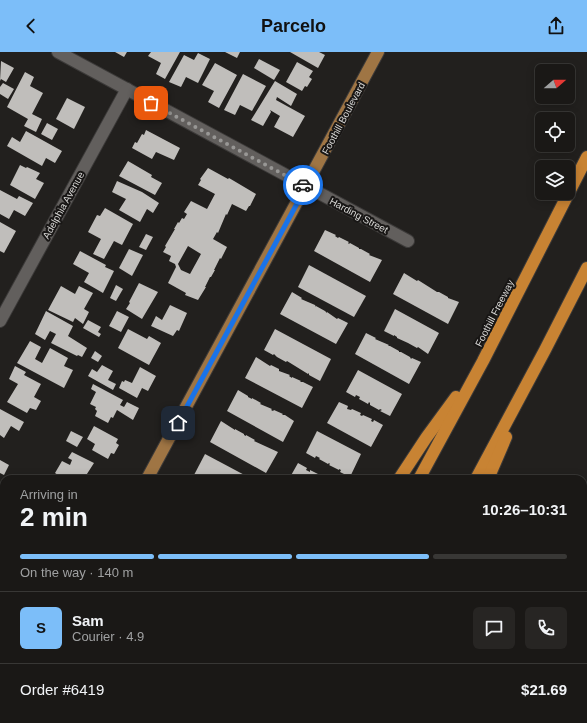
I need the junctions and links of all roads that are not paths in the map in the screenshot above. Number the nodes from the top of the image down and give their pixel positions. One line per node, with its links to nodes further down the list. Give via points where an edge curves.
1 (58, 52): 3 (street, Harding Street)
2 (378, 52): 5 (main road, Foothill Boulevard)
3 (126, 89): 5 (street, Harding Street); 8 (street, Adelphia Avenue)
4 (587, 157): 10 (highway, Foothill Freeway)
5 (306, 187): 6 (street, Harding Street); 11 (main road, Foothill Boulevard)
6 (408, 241)
7 (587, 268): 9 (highway)
8 (0, 321)
9 (545, 350): 14 (highway); 15 (highway)
10 (483, 361): 12 (highway); 13 (highway, Foothill Freeway)
11 (149, 475)
12 (402, 475)
13 (421, 475)
14 (478, 475)
15 (490, 475)

